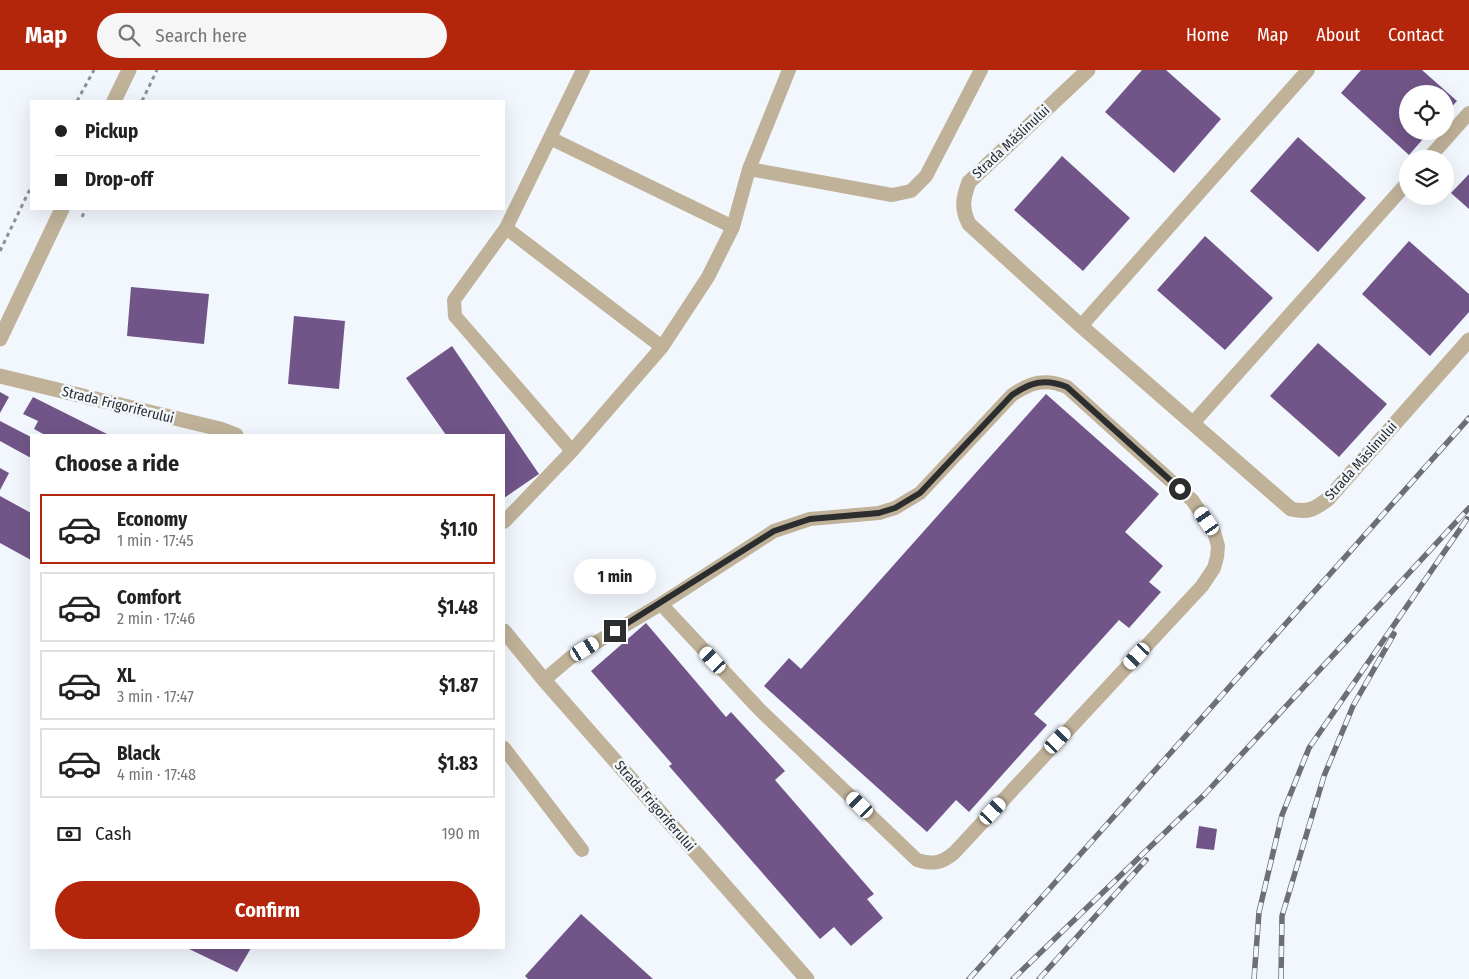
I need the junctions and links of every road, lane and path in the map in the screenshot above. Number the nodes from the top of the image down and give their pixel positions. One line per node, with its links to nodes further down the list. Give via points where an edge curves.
1 (94, 70): 9 (path)
2 (129, 70): 10 (street)
3 (157, 70): 11 (path)
4 (583, 70): 13 (lane)
5 (790, 70): 15 (lane)
6 (981, 70): 15 (lane, via 926,176 911,191 892,195)
7 (1088, 70): 22 (street, Strada Măslinului, via 969,182 963,198 963,212 969,224)
8 (1308, 70): 22 (lane)
9 (78, 100)
10 (114, 100)
11 (142, 100)
12 (1469, 113): 14 (lane)
13 (550, 138): 19 (lane); 20 (lane)
14 (1436, 150)
15 (748, 169): 19 (lane)
16 (30, 189): 21 (path)
17 (1399, 192): 27 (lane)
18 (62, 210): 23 (street)
19 (733, 227): 25 (lane, via 708,278)
20 (506, 228): 25 (lane); 29 (lane, via 454,300 455,316)
21 (0, 251)
22 (1082, 326): 27 (street, Strada Măslinului)
23 (0, 339)
24 (1469, 340): 27 (street, Strada Măslinului, via 1316,509 1304,512 1291,509)
25 (662, 348): 29 (lane)
26 (0, 376): 28 (street, Strada Frigoriferului)
27 (1193, 423)
28 (233, 434)
29 (572, 451): 30 (lane)
30 (505, 521)
31 (661, 604): 31 (lane, via 774,531 810,519 879,513 895,508 920,493 1012,395 1040,381 1067,387 1192,500 1214,532 1218,546 1214,568 1202,586 954,853 938,863 929,864 917,860 760,710); 33 (lane, via 570,658)
32 (505, 632): 33 (street, Strada Frigoriferului)
33 (544, 680): 36 (street, Strada Frigoriferului)
34 (505, 749): 35 (lane)
35 (582, 850)
36 (807, 979)

